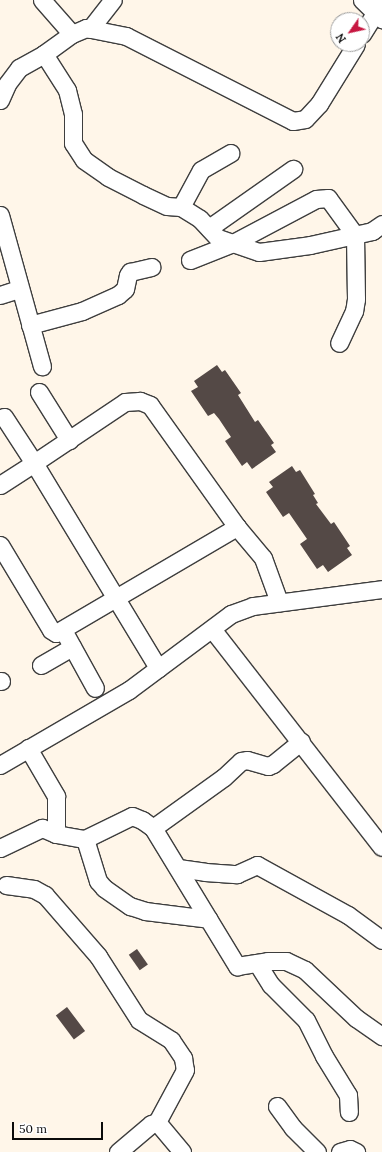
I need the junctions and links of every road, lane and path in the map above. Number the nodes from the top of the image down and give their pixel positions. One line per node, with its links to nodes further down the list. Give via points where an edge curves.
1 (42, 0): 7 (street)
2 (113, 0): 6 (street)
3 (362, 0): 4 (street)
4 (380, 11): 5 (street)
5 (370, 24)
6 (90, 29): 7 (street, via 86,28); 8 (street, via 126,36 299,121 319,104)
7 (72, 34): 9 (street)
8 (351, 52)
9 (44, 54): 10 (street, via 19,68 7,84); 13 (street, via 67,90 73,114 73,143 84,160 143,195 167,206)
10 (0, 100)
11 (230, 153): 13 (street, via 201,170)
12 (293, 169): 16 (street)
13 (181, 207): 16 (street)
14 (0, 215): 21 (street)
15 (382, 224): 17 (street, via 372,231)
16 (209, 228): 18 (street, via 218,238)
17 (355, 235): 18 (street, via 310,245 259,252); 18 (street, via 332,202 323,197); 24 (street, via 356,299 354,311)
18 (233, 243): 19 (street)
19 (190, 260)
20 (151, 267): 23 (street, via 130,272 124,289 111,298 82,311)
21 (19, 289): 22 (street); 23 (street)
22 (0, 295)
23 (30, 325): 25 (street)
24 (338, 343)
25 (42, 366)
26 (39, 392): 28 (street)
27 (4, 417): 29 (street)
28 (69, 440): 29 (street); 31 (street, via 125,402 140,401 150,405)
29 (34, 463): 30 (street); 34 (street)
30 (0, 485)
31 (237, 527): 34 (street); 35 (street, via 264,558)
32 (0, 545): 37 (street, via 51,630 56,633)
33 (382, 589): 35 (street)
34 (116, 599): 37 (street); 40 (street)
35 (279, 602): 36 (street, via 253,606 231,614)
36 (212, 629): 40 (street); 42 (street)
37 (63, 630): 38 (street)
38 (72, 647): 39 (street); 41 (street)
39 (41, 665)
40 (158, 668): 43 (street, via 128,690)
41 (95, 688)
42 (301, 741): 45 (street, via 268,766 247,760 241,761 217,782); 48 (street)
43 (28, 748): 44 (street); 46 (street, via 56,796)
44 (0, 765)
45 (153, 828): 47 (street, via 132,816); 50 (street)
46 (56, 834): 47 (street); 49 (street, via 42,828)
47 (85, 839): 52 (street, via 98,881 130,906 145,911)
48 (382, 847)
49 (0, 848)
50 (178, 868): 52 (street); 53 (street, via 237,874 257,865 348,915)
51 (2, 884): 58 (street, via 34,890 45,895 98,956 139,1020 171,1040 183,1058 184,1070)
52 (209, 919): 54 (street, via 237,966)
53 (382, 940)
54 (257, 963): 55 (street, via 286,961 305,970 356,1018); 57 (street, via 271,985 306,1020 348,1095)
55 (382, 1036)
56 (277, 1106): 61 (street, via 293,1128)
57 (349, 1112)
58 (157, 1122): 59 (street, via 151,1124); 60 (street)
59 (118, 1152)
60 (182, 1152)
61 (317, 1152)
62 (340, 1152): 63 (street, via 350,1149)
63 (356, 1152)

